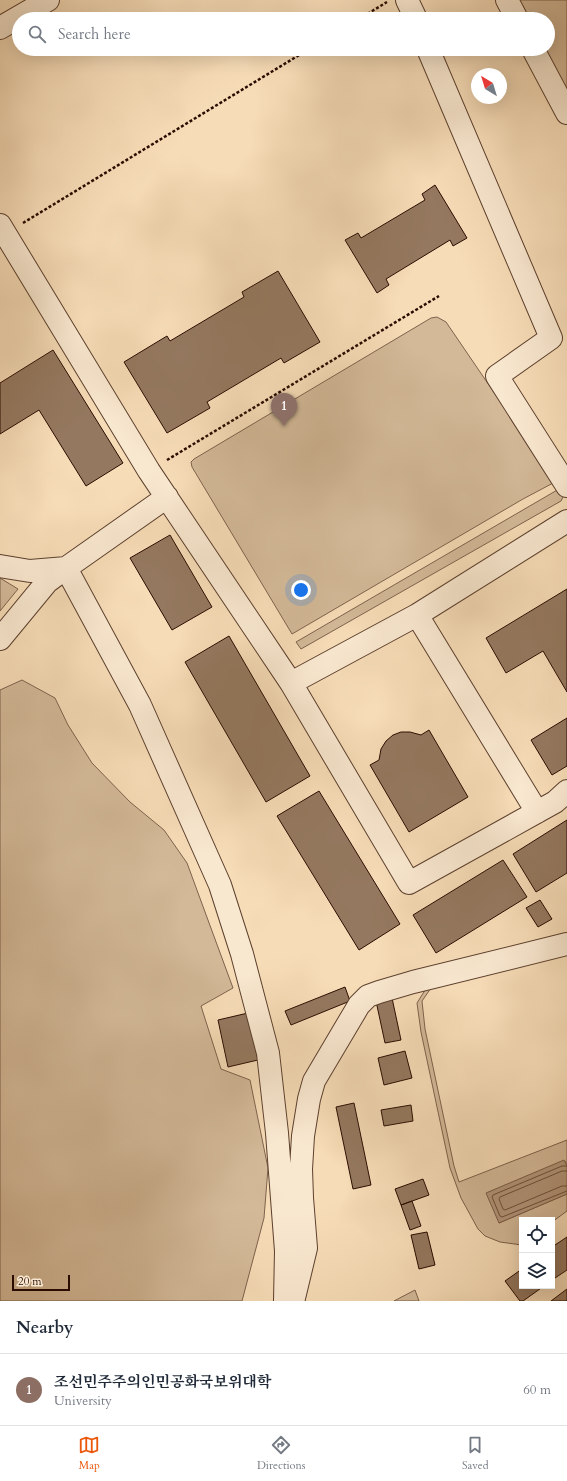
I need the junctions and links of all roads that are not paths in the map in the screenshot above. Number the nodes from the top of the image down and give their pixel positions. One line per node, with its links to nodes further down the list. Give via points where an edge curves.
1 (48, 0): 4 (street)
2 (407, 0): 5 (street)
3 (507, 0): 6 (street)
4 (27, 12)
5 (413, 12)
6 (514, 12)
7 (12, 21): 8 (street)
8 (0, 28)
9 (431, 56): 13 (street, via 552,338 497,376)
10 (537, 56): 11 (street)
11 (567, 113)
12 (3, 229): 14 (street)
13 (567, 486)
14 (167, 497): 17 (street); 20 (street)
15 (567, 521): 18 (street)
16 (0, 566): 17 (street, via 30,571)
17 (66, 568): 19 (street, via 47,582); 24 (street, via 140,705 220,885 242,954 268,1053 285,1243)
18 (417, 615): 20 (street); 22 (street)
19 (0, 639)
20 (291, 684): 22 (street, via 409,883)
21 (567, 792): 22 (street)
22 (537, 812)
23 (567, 944): 25 (street, via 413,982 368,996 359,1005 314,1081 309,1099 301,1169 306,1248)
24 (285, 1301)
25 (293, 1301)

